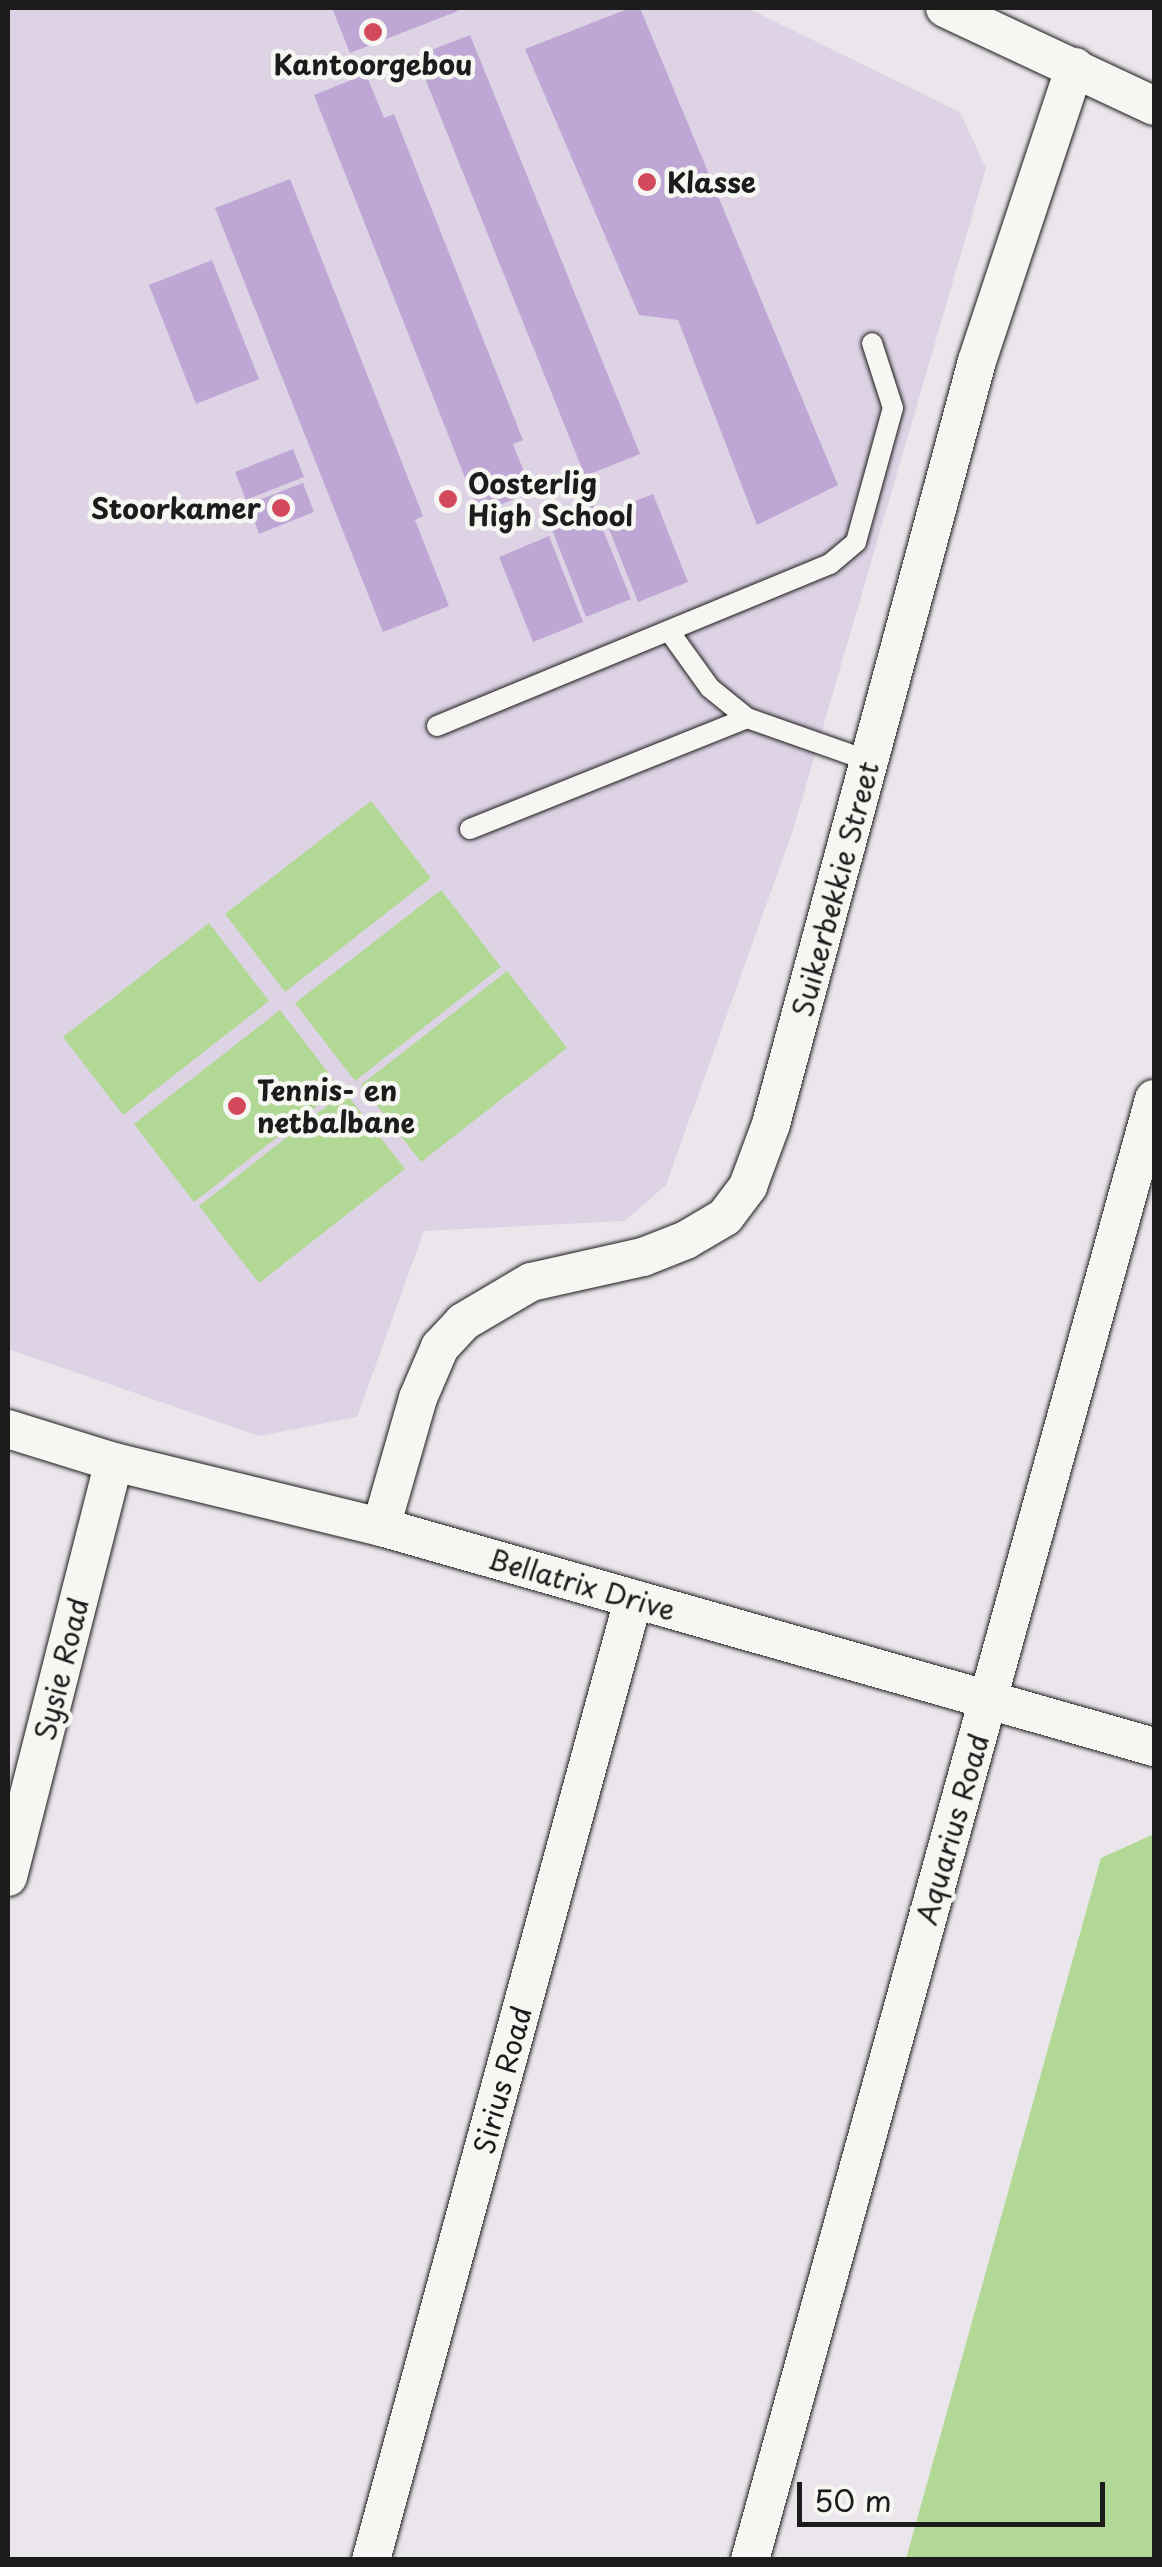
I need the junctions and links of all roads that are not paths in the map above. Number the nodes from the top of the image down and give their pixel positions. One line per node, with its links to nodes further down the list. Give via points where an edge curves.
1 (945, 8): 2 (street)
2 (1075, 67): 3 (street); 8 (street, Suikerbekkie Street, via 977,361)
3 (1154, 106)
4 (872, 344): 5 (lane, via 893,408 856,542 830,564)
5 (668, 631): 6 (lane, via 710,688); 7 (lane)
6 (747, 718): 8 (lane); 9 (lane)
7 (437, 726)
8 (870, 761): 13 (street, Suikerbekkie Street, via 771,1124 748,1186 725,1217 686,1240 643,1257 531,1282 463,1322 440,1347 418,1398)
9 (470, 829)
10 (1154, 1098): 15 (street, Aquarius Road)
11 (8, 1429): 12 (street, Bellatrix Drive)
12 (114, 1462): 13 (street, Bellatrix Drive); 17 (street, Sysie Road)
13 (382, 1526): 14 (street, Bellatrix Drive)
14 (634, 1600): 15 (street, Bellatrix Drive); 18 (street, Sirius Road)
15 (989, 1700): 16 (street, Bellatrix Drive); 19 (street, Aquarius Road)
16 (1154, 1747)
17 (8, 1876)
18 (372, 2560)
19 (750, 2560)

